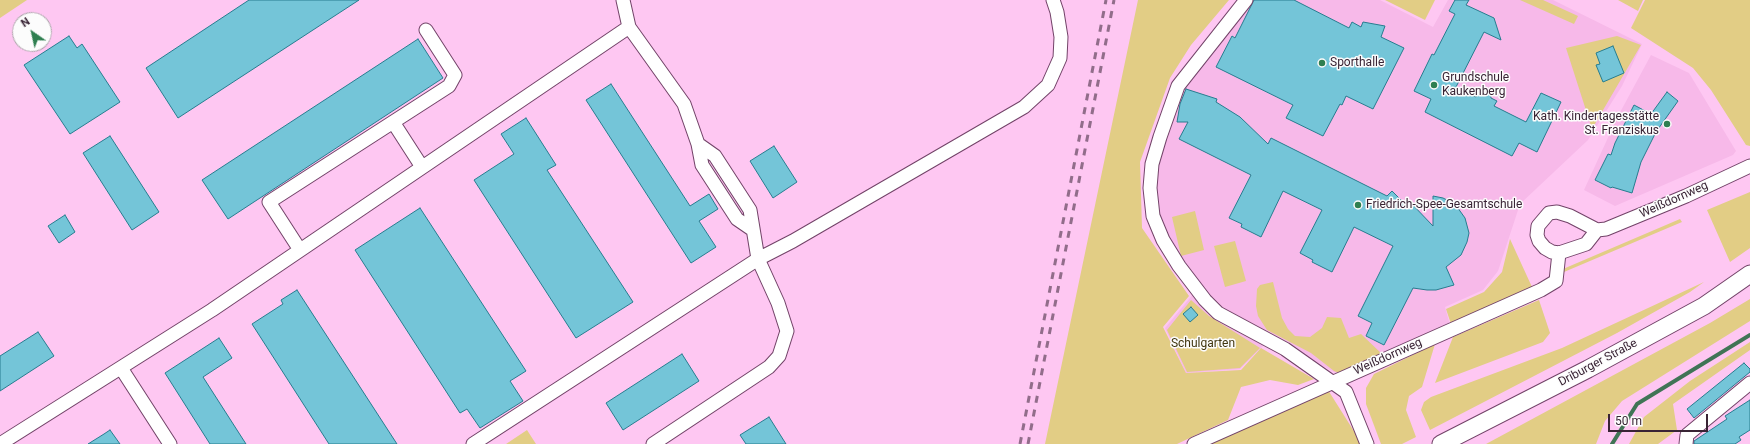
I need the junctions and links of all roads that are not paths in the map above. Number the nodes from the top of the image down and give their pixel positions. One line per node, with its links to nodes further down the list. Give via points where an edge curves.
1 (623, 0): 4 (street)
2 (1053, 0): 12 (street, via 1061,38 1060,58 1048,85 1024,107)
3 (1246, 0): 15 (street, via 1178,86 1152,164 1150,188 1153,216 1163,240 1179,266 1205,300 1218,312 1285,349)
4 (629, 26): 8 (street); 12 (street, via 684,104 698,144 715,156 750,210)
5 (426, 30): 6 (street, via 455,75 449,86)
6 (393, 122): 8 (street); 10 (street, via 269,202)
7 (1750, 166): 9 (street, Weißdornweg, via 1628,220)
8 (422, 167): 10 (street)
9 (1597, 230): 11 (street, via 1586,244); 11 (street, via 1570,216 1557,212 1549,213 1538,226 1537,235 1545,248)
10 (300, 250): 14 (street)
11 (1559, 253): 15 (street, Weißdornweg, via 1556,282)
12 (758, 259): 19 (street); 20 (street, via 787,331 779,356 769,367)
13 (1750, 274): 23 (main road, Driburger Straße, via 1704,306 1539,395)
14 (121, 368): 17 (street); 18 (street)
15 (1332, 382): 21 (street, Weißdornweg); 22 (street, via 1346,392)
16 (1750, 383): 24 (street, via 1687,436)
17 (0, 444)
18 (170, 444)
19 (473, 444)
20 (653, 444)
21 (1194, 444)
22 (1367, 444)
23 (1441, 444)
24 (1686, 444)

